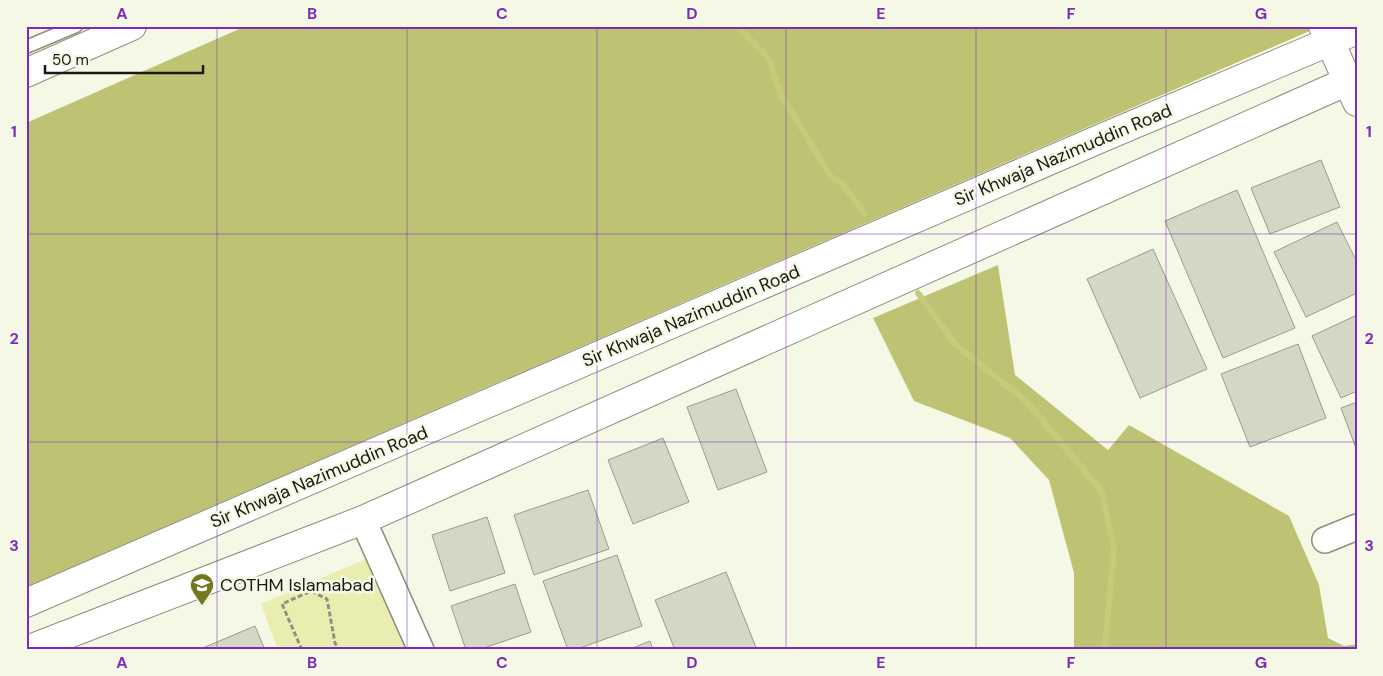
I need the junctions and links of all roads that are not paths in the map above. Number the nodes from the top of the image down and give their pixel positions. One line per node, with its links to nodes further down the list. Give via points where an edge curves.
1 (76, 26): 5 (lane)
2 (132, 26): 6 (main road)
3 (1357, 30): 4 (main road, Sir Khwaja Nazimuddin Road)
4 (1326, 34): 7 (main road); 11 (main road, Sir Khwaja Nazimuddin Road, via 1104,137)
5 (26, 47)
6 (26, 73)
7 (1354, 86): 8 (main road)
8 (364, 520): 12 (main road); 13 (street)
9 (1357, 527): 10 (street)
10 (1325, 540)
11 (26, 603)
12 (27, 650)
13 (421, 650)

